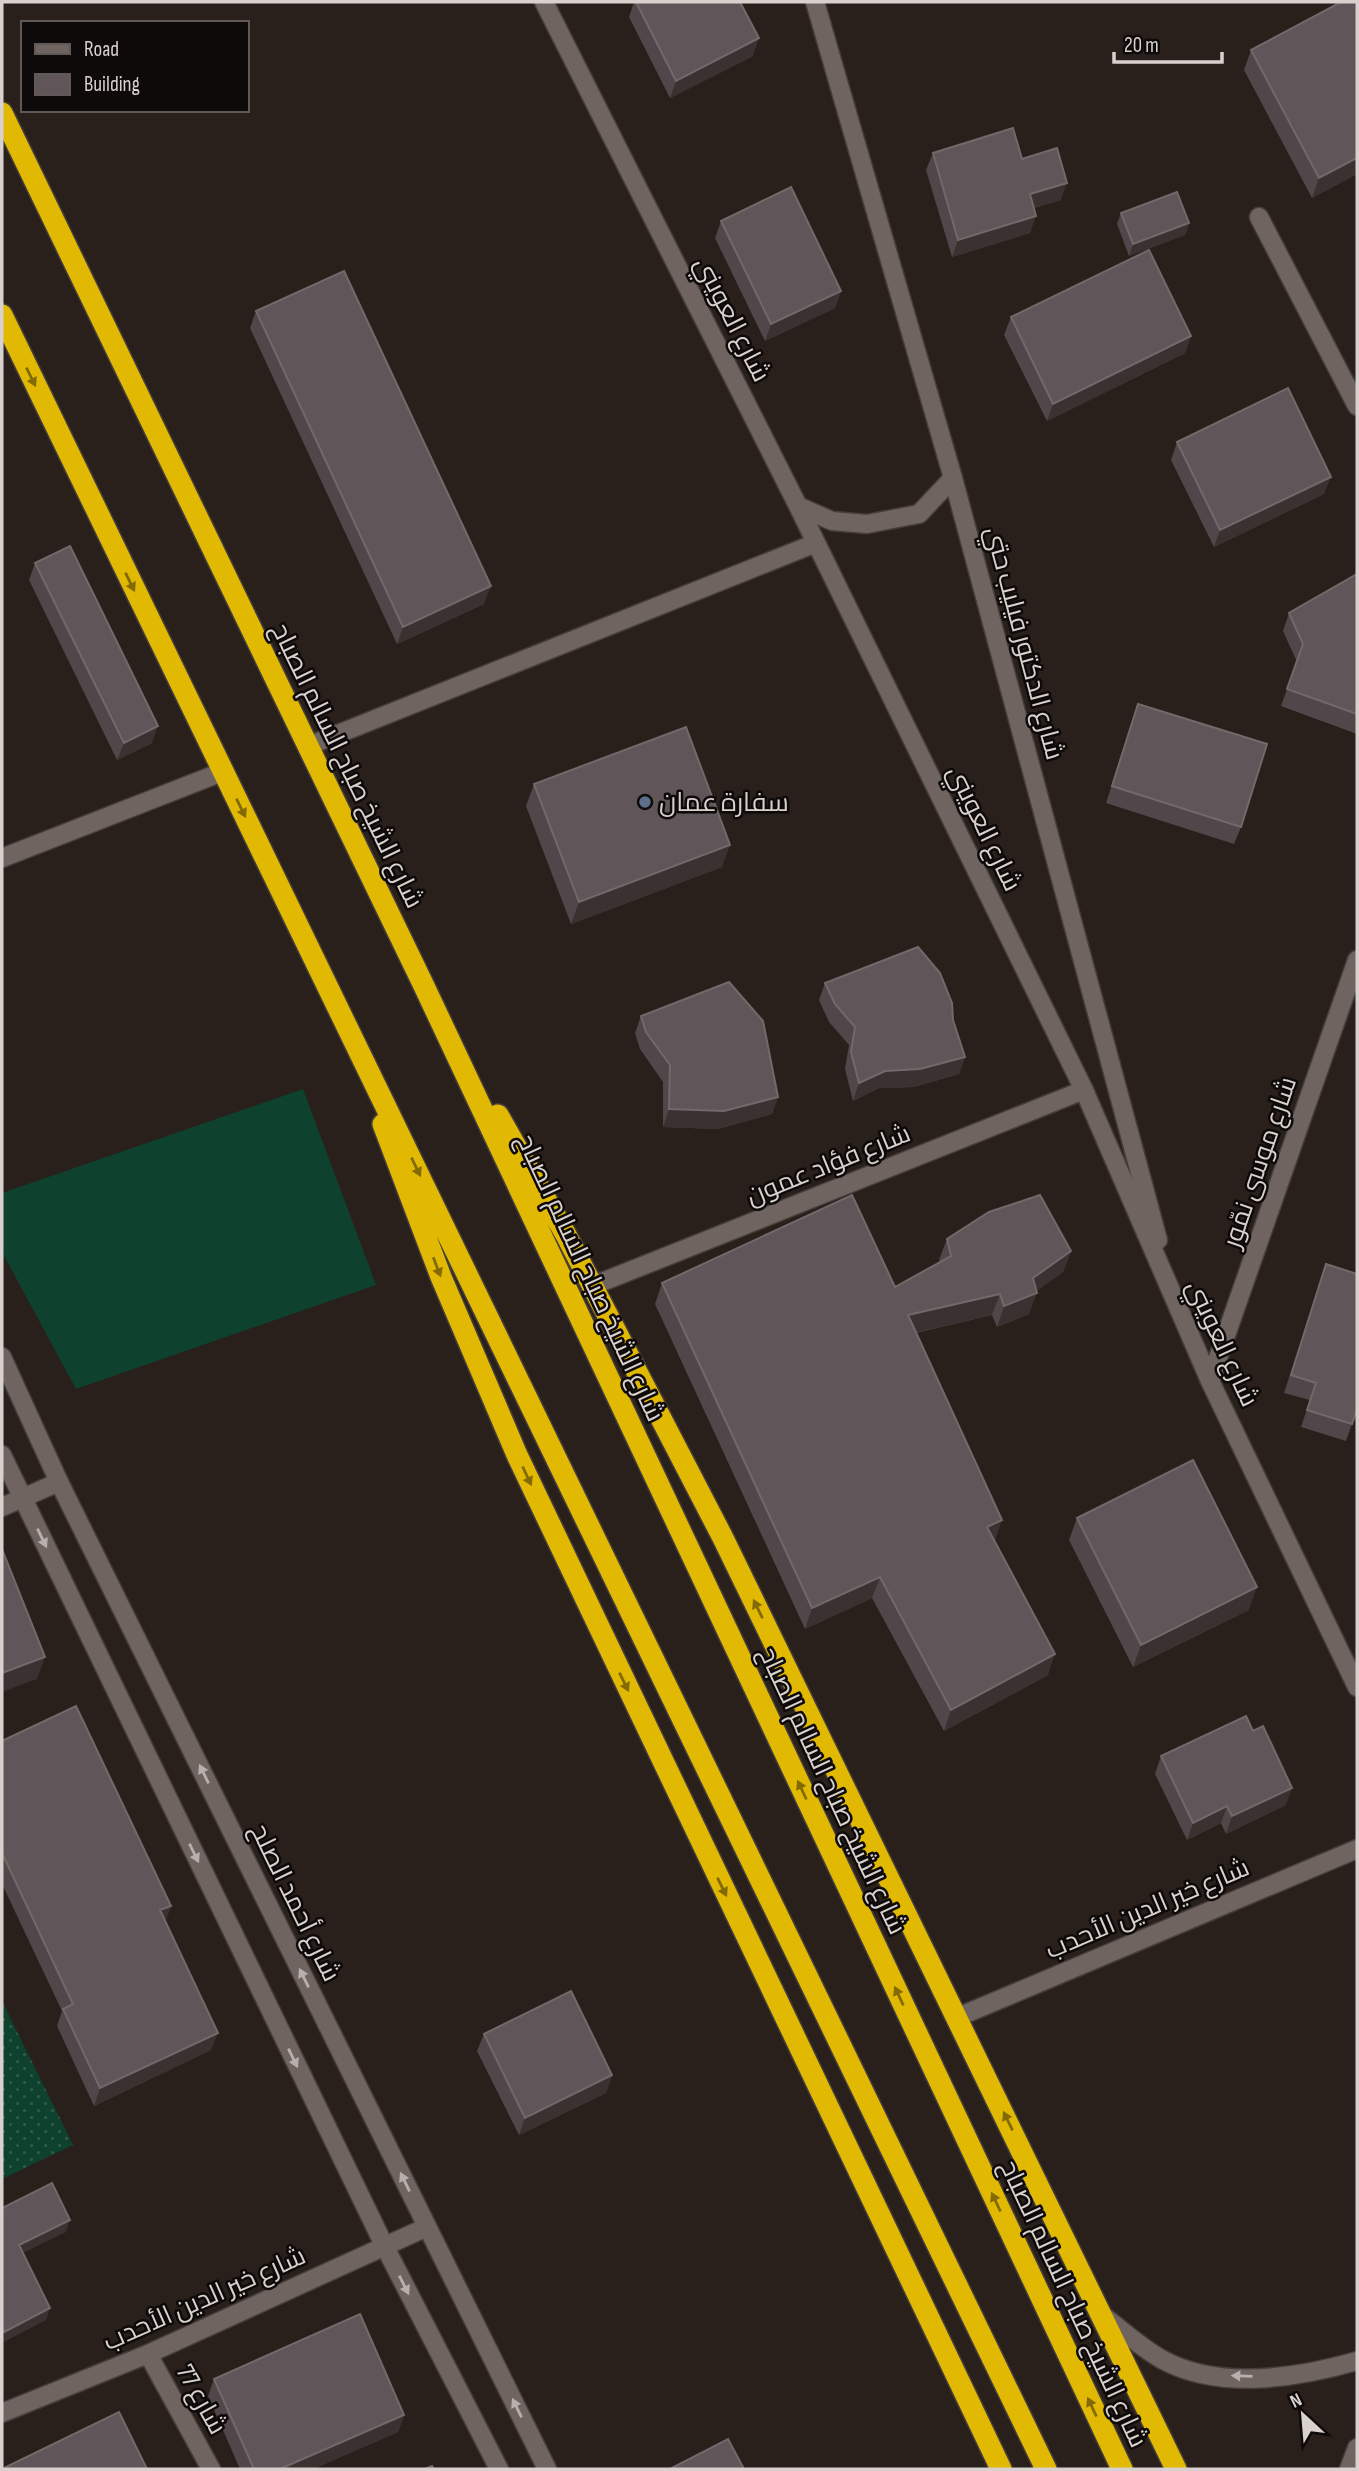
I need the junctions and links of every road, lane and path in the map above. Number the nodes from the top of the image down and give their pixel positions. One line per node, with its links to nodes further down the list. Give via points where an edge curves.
1 (544, 2): 8 (street, شارع العويني)
2 (815, 2): 7 (street, شارع الدكتور فيليب حتي)
3 (2, 113): 10 (highway, شارع الشيخ صباح السالم الصباح)
4 (1259, 217): 6 (street)
5 (2, 316): 11 (highway, one-way to 11)
6 (1357, 406)
7 (953, 478): 8 (street, via 919,514 880,522 832,521); 18 (street, شارع الدكتور فيليب حتي)
8 (798, 506): 9 (street, شارع العويني)
9 (816, 543): 10 (street); 16 (street, شارع العويني)
10 (308, 746): 14 (highway, شارع الشيخ صباح السالم الصباح)
11 (222, 772): 12 (street); 15 (highway, one-way to 15)
12 (2, 858)
13 (1357, 960): 20 (street, شارع موسى نمّور)
14 (424, 986): 17 (highway); 40 (highway, شارع الشيخ صباح السالم الصباح, one-way to 14)
15 (345, 1020): 38 (highway, one-way to 38, via 432,1254 517,1455); 39 (highway, one-way to 39)
16 (1084, 1090): 17 (street, شارع فؤاد عمون); 18 (street, شارع العويني)
17 (592, 1286): 27 (highway, one-way to 17, via 723,1538)
18 (1174, 1301): 20 (street, شارع العويني)
19 (2, 1357): 22 (street, شارع أحمد الصلح)
20 (1210, 1381): 25 (street, شارع العويني)
21 (2, 1455): 23 (street)
22 (59, 1482): 23 (street); 28 (street, شارع أحمد الصلح, one-way to 22)
23 (23, 1499): 24 (street); 29 (street, one-way to 29)
24 (2, 1507)
25 (1357, 1687)
26 (1357, 1849): 27 (street, شارع خير الدين الأحدب)
27 (957, 2017): 30 (highway, one-way to 27)
28 (427, 2227): 29 (street, شارع خير الدين الأحدب); 37 (street, شارع أحمد الصلح, one-way to 28)
29 (384, 2245): 31 (street, شارع خير الدين الأحدب); 36 (street, one-way to 36)
30 (1102, 2315): 32 (street, one-way to 30, via 1290,2378 1200,2373 1162,2359); 41 (highway)
31 (148, 2354): 33 (street, شارع خير الدين الأحدب); 35 (street, شارع 77)
32 (1357, 2361)
33 (2, 2413)
34 (1357, 2448): 42 (street)
35 (211, 2469)
36 (499, 2469)
37 (547, 2469)
38 (1001, 2469)
39 (1046, 2469)
40 (1122, 2469)
41 (1176, 2469)
42 (1349, 2469)

